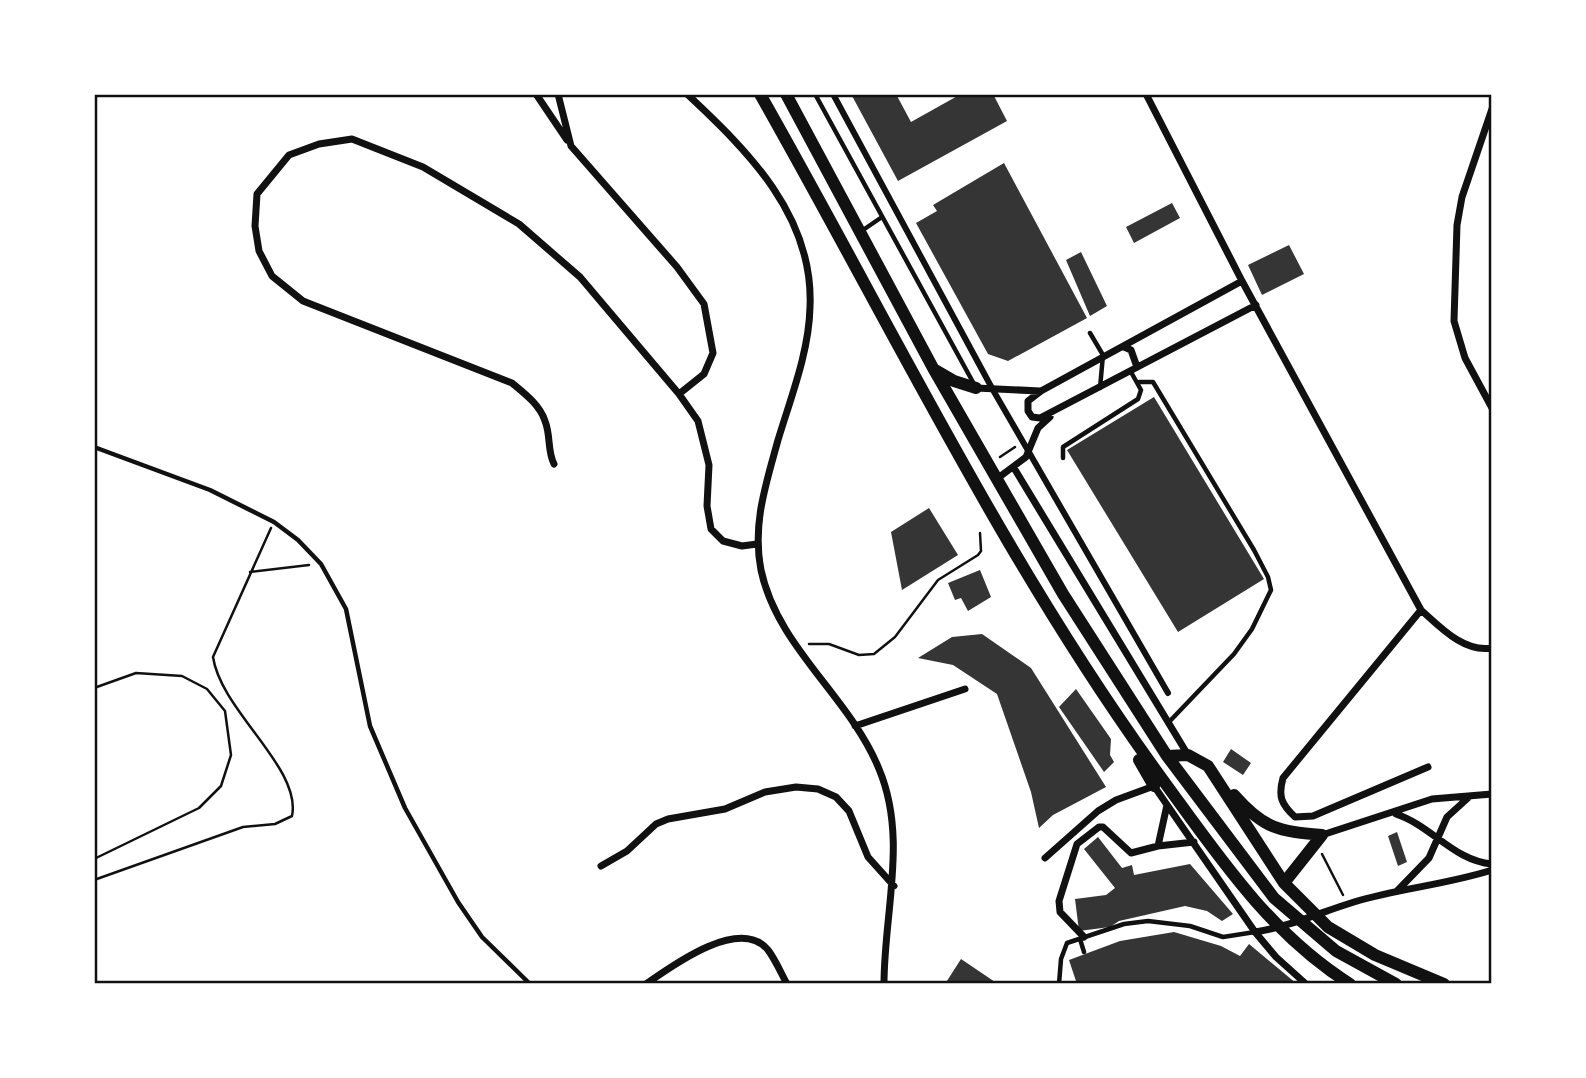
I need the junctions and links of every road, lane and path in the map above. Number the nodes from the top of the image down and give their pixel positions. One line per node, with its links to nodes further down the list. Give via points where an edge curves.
1 (536, 94): 10 (street)
2 (558, 94): 10 (street)
3 (687, 94): 36 (street, via 753,159 771,184 797,232 810,283 803,357 759,508)
4 (760, 94): 47 (main road, via 1007,545)
5 (786, 94): 12 (main road)
6 (815, 94): 11 (lane)
7 (833, 94): 23 (street)
8 (1146, 94): 13 (street)
9 (1492, 109): 26 (street, via 1462,197 1454,321 1465,358)
10 (571, 146): 25 (street, via 704,304 713,353 704,374)
11 (882, 217): 12 (lane); 21 (lane)
12 (859, 233): 18 (main road)
13 (1242, 281): 14 (street); 16 (street)
14 (1256, 305): 19 (street); 39 (street)
15 (1090, 334): 17 (lane)
16 (1124, 347): 17 (street); 19 (street, via 1131,350)
17 (1103, 355): 22 (lane); 24 (street)
18 (933, 368): 21 (main road); 33 (main road)
19 (1134, 370): 20 (lane); 22 (street)
20 (1139, 382): 30 (lane, via 1138,399 1063,447); 48 (lane, via 1153,382 1268,577 1271,590 1234,654)
21 (976, 388): 23 (street)
22 (1100, 388): 27 (street)
23 (993, 390): 24 (street); 29 (street)
24 (1041, 391): 27 (street, via 1028,401 1032,417)
25 (679, 394): 31 (street, via 580,277 519,224 424,167 352,139 289,155 257,194 258,251 272,276 303,300 512,383 545,420 548,453); 36 (street, via 698,421 709,465 711,529 723,541)
26 (1492, 408)
27 (1059, 410): 29 (street, via 1038,428)
28 (94, 447): 34 (lane, via 210,490)
29 (1029, 451): 32 (street); 44 (street)
30 (1063, 458)
31 (554, 464)
32 (1014, 468): 33 (street); 48 (street)
33 (998, 478): 51 (main road, via 1063,594)
34 (274, 522): 37 (lane); 38 (path)
35 (979, 533): 40 (path, via 981,551 938,580 895,637 874,654 829,644)
36 (757, 544): 40 (street, via 765,587)
37 (321, 564): 38 (path); 76 (lane, via 346,609 370,726 405,808 482,937)
38 (250, 572): 45 (path, via 214,657)
39 (1421, 610): 41 (street, via 1457,640 1480,650); 53 (street, via 1283,778 1279,792 1283,806 1295,817 1313,816)
40 (795, 644): 49 (street)
41 (1492, 648)
42 (94, 688): 46 (path, via 136,673 182,676 208,689)
43 (965, 689): 49 (street)
44 (1168, 693)
45 (235, 706): 46 (path); 68 (path, via 283,770 295,806 292,816 275,824 243,827)
46 (225, 711): 64 (path, via 231,755 228,773 213,797 200,808)
47 (1114, 714): 54 (main road); 82 (main road, via 1269,917)
48 (1169, 722): 50 (street)
49 (855, 726): 70 (street, via 885,788)
50 (1188, 755): 51 (main road); 52 (main road)
51 (1167, 757): 83 (main road, via 1274,898 1336,951)
52 (1208, 766): 60 (main road, via 1254,818 1278,831); 69 (main road)
53 (1428, 767)
54 (1154, 786): 57 (street); 63 (street, via 1098,811)
55 (1475, 793): 56 (street); 58 (street, via 1432,799); 59 (street, via 1452,810)
56 (1492, 794)
57 (1167, 804): 61 (street); 62 (street)
58 (1396, 814): 59 (street, via 1416,820); 60 (street)
59 (1438, 837): 65 (street, via 1474,863); 71 (street, via 1429,858)
60 (1319, 839): 69 (main road); 72 (path)
61 (1194, 842): 62 (street); 73 (street)
62 (1158, 846): 74 (street, via 1131,853 1103,827 1077,845 1059,901 1060,912)
63 (1045, 858)
64 (94, 859)
65 (1492, 864)
66 (601, 866): 70 (street, via 668,819 725,810 765,792 796,787 818,789 849,811 868,857)
67 (1492, 870): 71 (street, via 1443,885)
68 (94, 880)
69 (1284, 883): 84 (main road, via 1328,928 1375,955)
70 (894, 886): 79 (street)
71 (1396, 891): 72 (street)
72 (1351, 903): 73 (street)
73 (1255, 932): 74 (lane, via 1223,937 1190,926 1149,922 1124,924); 81 (street)
74 (1082, 938): 75 (lane); 80 (lane, via 1068,943)
75 (1084, 952)
76 (530, 984)
77 (646, 984): 78 (street, via 732,936 758,941)
78 (787, 984)
79 (884, 984)
80 (1059, 984)
81 (1306, 984)
82 (1350, 984)
83 (1396, 984)
84 (1444, 984)

